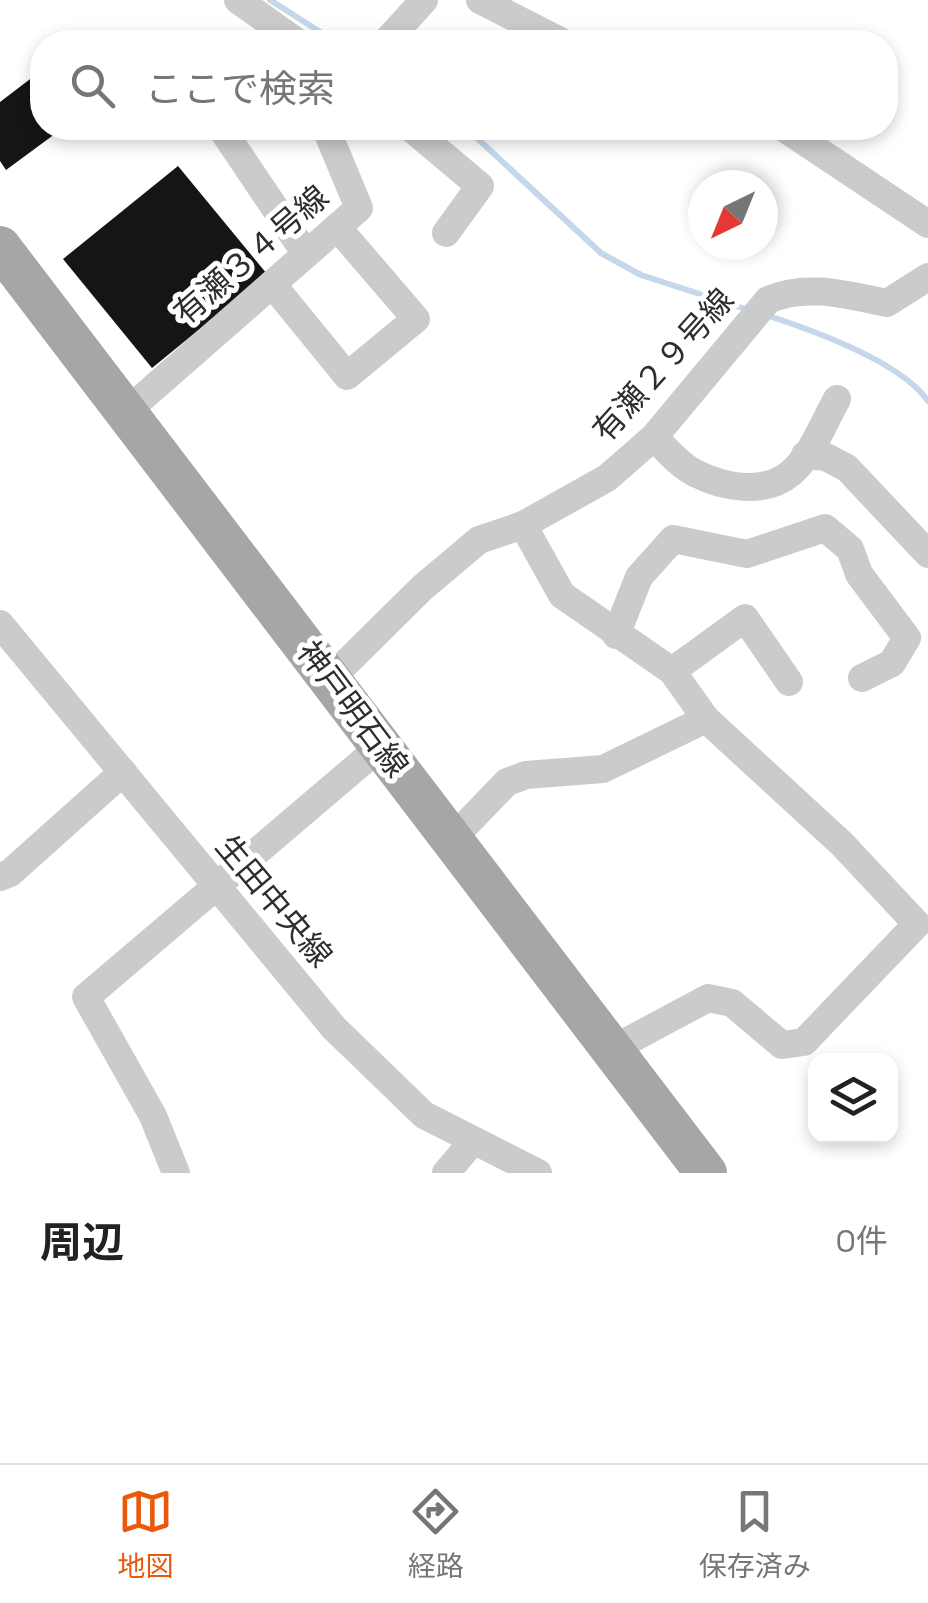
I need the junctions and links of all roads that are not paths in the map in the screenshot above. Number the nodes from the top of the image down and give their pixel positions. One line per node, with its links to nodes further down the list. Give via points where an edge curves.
1 (238, 0): 4 (street)
2 (424, 0): 5 (street)
3 (480, 0): 6 (street)
4 (280, 30)
5 (397, 30)
6 (539, 30)
7 (229, 140): 15 (street)
8 (331, 140): 12 (street, 有瀬３４号線, via 359,208)
9 (425, 140): 13 (street, via 480,186)
10 (802, 140): 11 (street)
11 (928, 224)
12 (337, 227): 15 (street, 有瀬３４号線); 17 (street, via 416,319 347,376)
13 (446, 233)
14 (0, 246): 19 (main road, 神戸明石線)
15 (306, 254): 17 (street, 有瀬３４号線)
16 (928, 278): 20 (street, 有瀬２９号線, via 886,303 839,292 788,291 768,300)
17 (272, 284): 19 (street, 有瀬３４号線)
18 (836, 399): 21 (street)
19 (126, 412): 27 (main road, 神戸明石線)
20 (654, 437): 21 (street, via 693,472 737,488 774,484); 22 (street, 有瀬２９号線, via 606,478)
21 (805, 455): 23 (street, via 848,468)
22 (523, 525): 25 (street, via 562,595); 27 (street, 有瀬２９号線, via 479,540)
23 (928, 554)
24 (0, 624): 32 (street, 生田中央線)
25 (616, 635): 26 (street); 28 (street, via 639,577 673,539 747,554 825,528 850,549 859,574 907,638 892,663)
26 (672, 670): 29 (street, via 745,618); 30 (street)
27 (330, 678): 31 (main road, 神戸明石線)
28 (862, 678)
29 (789, 682)
30 (706, 719): 33 (street, via 603,769 507,782); 36 (street)
31 (382, 746): 33 (main road, 神戸明石線); 35 (street)
32 (122, 772): 34 (street); 35 (street, 生田中央線)
33 (452, 839): 37 (main road, 神戸明石線)
34 (0, 877)
35 (216, 886): 38 (street, 生田中央線, via 334,1028 424,1115); 39 (street, via 86,997 153,1116)
36 (922, 919): 37 (street, via 804,1042 782,1045 732,1003 708,998)
37 (613, 1049): 42 (main road, 神戸明石線)
38 (472, 1142): 40 (street); 41 (street, 生田中央線)
39 (176, 1173)
40 (446, 1173)
41 (538, 1173)
42 (706, 1173)

